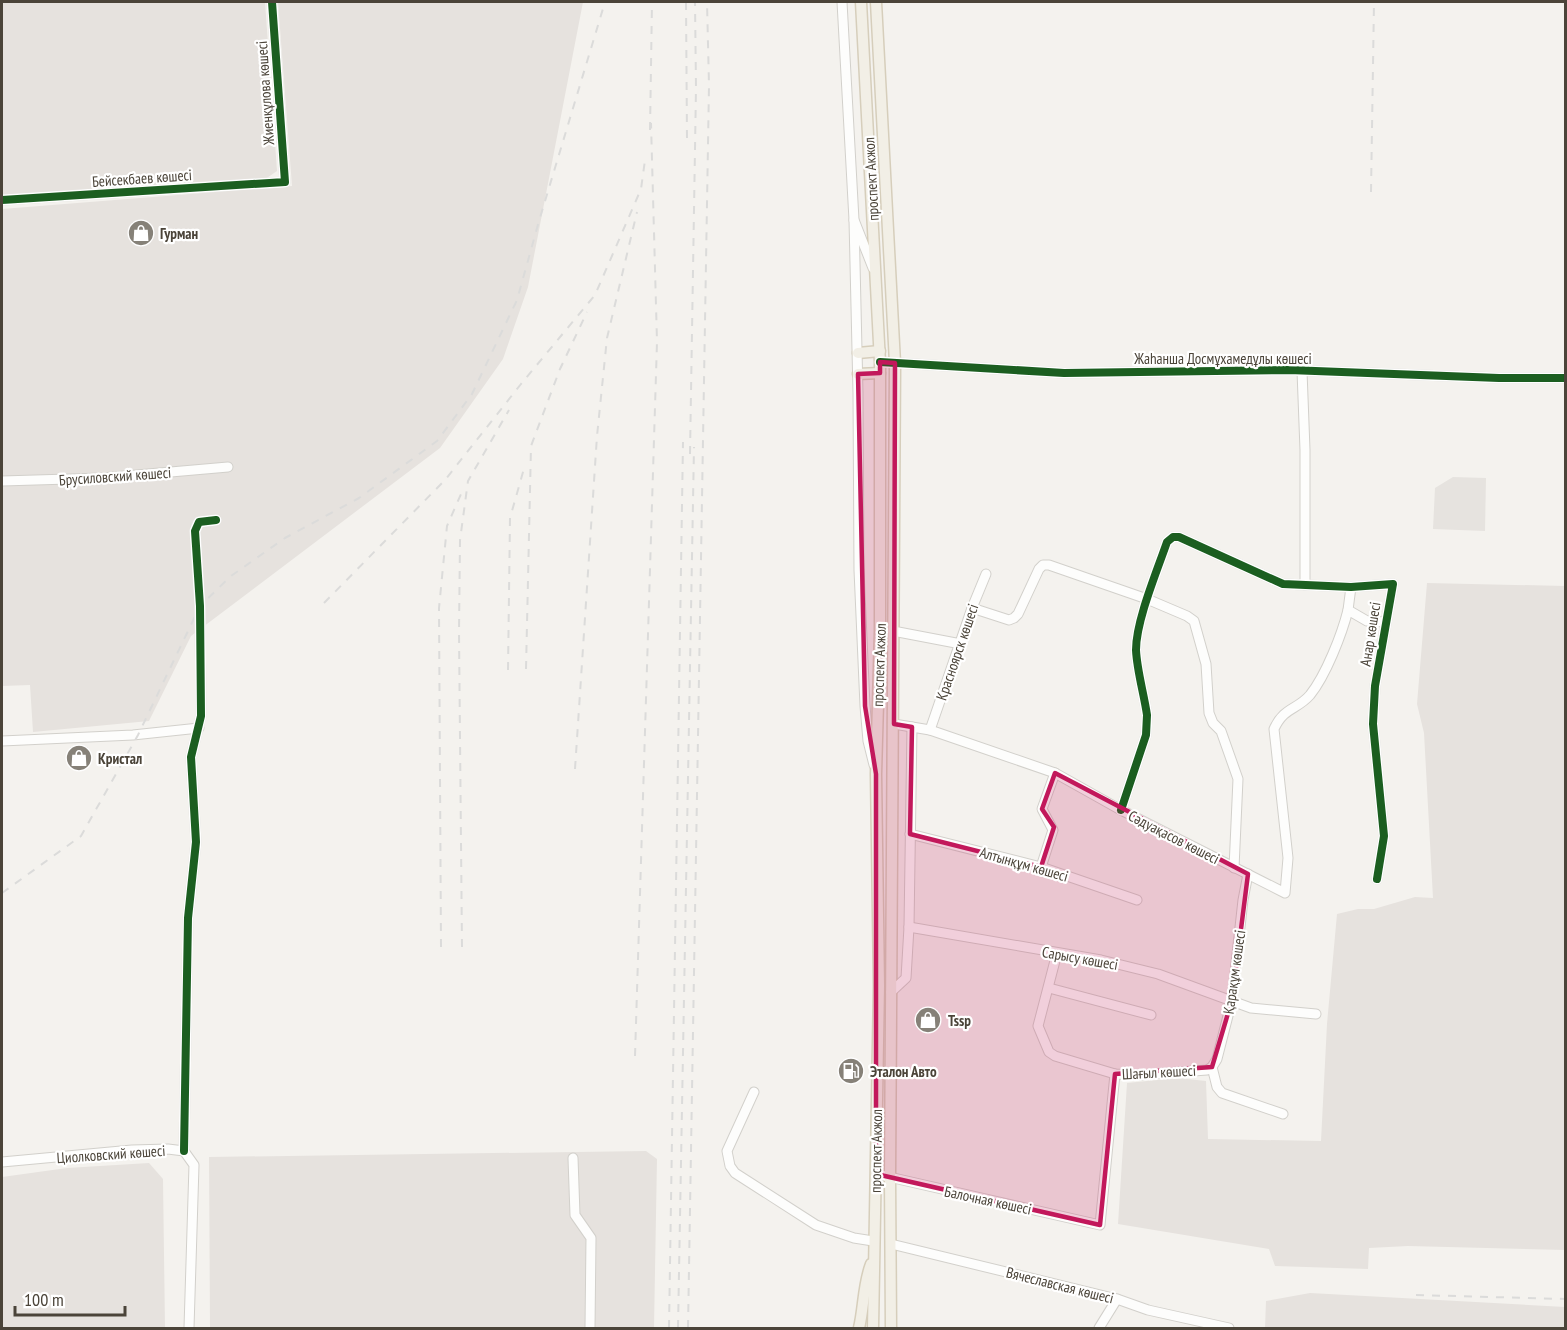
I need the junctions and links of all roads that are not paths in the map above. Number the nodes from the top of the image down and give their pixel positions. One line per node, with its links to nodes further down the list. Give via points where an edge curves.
1 (272, 2): 5 (street, Жиенқұлова көшесі)
2 (842, 2): 7 (street)
3 (861, 2): 8 (main road, проспект Акжол)
4 (876, 2): 11 (main road, проспект Акжол)
5 (285, 182): 6 (street, Бейсекбаев көшесі)
6 (2, 200)
7 (854, 220): 8 (street); 9 (street)
8 (877, 278): 10 (main road, проспект Акжол)
9 (858, 353): 10 (main road); 13 (street)
10 (880, 362): 11 (street, Жаһанша Досмұхамедұлы көшесі); 13 (main road); 33 (main road, проспект Акжол)
11 (895, 363): 12 (street, Жаһанша Досмұхамедұлы көшесі, via 1064,373); 25 (main road, проспект Акжол)
12 (1302, 371): 14 (street, Жаһанша Досмұхамедұлы көшесі); 19 (street)
13 (858, 374): 33 (street, via 864,684 868,741)
14 (1566, 378)
15 (228, 467): 16 (street, Брусиловский көшесі)
16 (2, 482)
17 (216, 520): 29 (street, via 199,522 195,531 201,641)
18 (986, 574): 22 (street, Красноярск көшесі)
19 (1305, 585): 20 (street, Анар көшесі); 21 (street, Анар көшесі, via 1283,584 1173,537 1167,542)
20 (1351, 587): 23 (street); 24 (street, Анар көшесі, via 1393,584)
21 (1148, 599): 22 (street, via 1043,565 1014,618 1009,620); 34 (street, via 1136,652 1147,715 1146,735); 37 (street, via 1194,621 1206,664 1209,713 1221,731 1238,779)
22 (972, 609): 26 (street, Красноярск көшесі)
23 (1347, 610): 24 (street, Анар көшесі, via 1367,621); 40 (street, Анар көшесі, via 1342,635 1314,689 1284,712 1274,729 1288,858)
24 (1386, 622): 39 (street, Анар көшесі, via 1373,724 1384,836)
25 (893, 631): 26 (street); 27 (main road, проспект Акжол)
26 (961, 644): 30 (street, Красноярск көшесі)
27 (894, 724): 28 (street, Сәдуақасов көшесі); 45 (main road, проспект Акжол)
28 (912, 727): 30 (street, Сәдуақасов көшесі); 35 (street)
29 (199, 728): 31 (street); 53 (street, via 191,757 196,842 188,918)
30 (930, 730): 32 (street, Сәдуақасов көшесі)
31 (2, 741)
32 (1055, 773): 34 (street, Сәдуақасов көшесі); 36 (street, via 1042,809 1053,830)
33 (876, 774): 56 (main road, проспект Акжол)
34 (1121, 810): 37 (street, Сәдуақасов көшесі)
35 (910, 834): 36 (street, Алтынқұм көшесі); 42 (street)
36 (1041, 867): 41 (street, Алтынқұм көшесі)
37 (1234, 868): 38 (street, Сәдуақасов көшесі)
38 (1248, 874): 40 (street, Сәдуақасов көшесі); 46 (street, Қарақұм көшесі)
39 (1377, 879)
40 (1285, 893)
41 (1137, 900)
42 (909, 927): 43 (street, Сарысу көшесі); 45 (street, via 906,978)
43 (1057, 953): 44 (street, Шағыл көшесі); 46 (street, Сарысу көшесі, via 1158,974)
44 (1049, 988): 48 (street); 50 (street, Шағыл көшесі, via 1038,1026 1048,1052)
45 (891, 992): 57 (main road, проспект Акжол)
46 (1232, 1000): 47 (street, Сарысу көшесі, via 1251,1008); 49 (street, Қарақұм көшесі)
47 (1316, 1014)
48 (1151, 1015)
49 (1212, 1067): 50 (street, Шағыл көшесі); 52 (street, Шағыл көшесі, via 1222,1093)
50 (1115, 1074): 57 (street, Балочная көшесі, via 1101,1225)
51 (754, 1092): 58 (street, via 727,1151 735,1173 816,1225)
52 (1282, 1114)
53 (184, 1151): 55 (street, Циолковский көшесі, via 132,1150); 63 (street, Циолковский көшесі, via 194,1165)
54 (573, 1158): 64 (street, via 575,1215 591,1239)
55 (2, 1162)
56 (876, 1174): 57 (street, Балочная көшесі); 58 (main road, проспект Акжол)
57 (890, 1178): 59 (main road, проспект Акжол)
58 (873, 1240): 60 (main road, проспект Акжол)
59 (891, 1244): 61 (main road, проспект Акжол); 62 (street, Вячеславская көшесі)
60 (873, 1259): 65 (main road, via 866,1278); 66 (main road, проспект Акжол)
61 (891, 1288): 67 (main road, проспект Акжол); 68 (main road)
62 (1117, 1299): 69 (street); 70 (street, Вячеславская көшесі)
63 (189, 1329)
64 (590, 1329)
65 (859, 1329)
66 (873, 1329)
67 (891, 1329)
68 (899, 1329)
69 (1099, 1329)
70 (1229, 1329)

